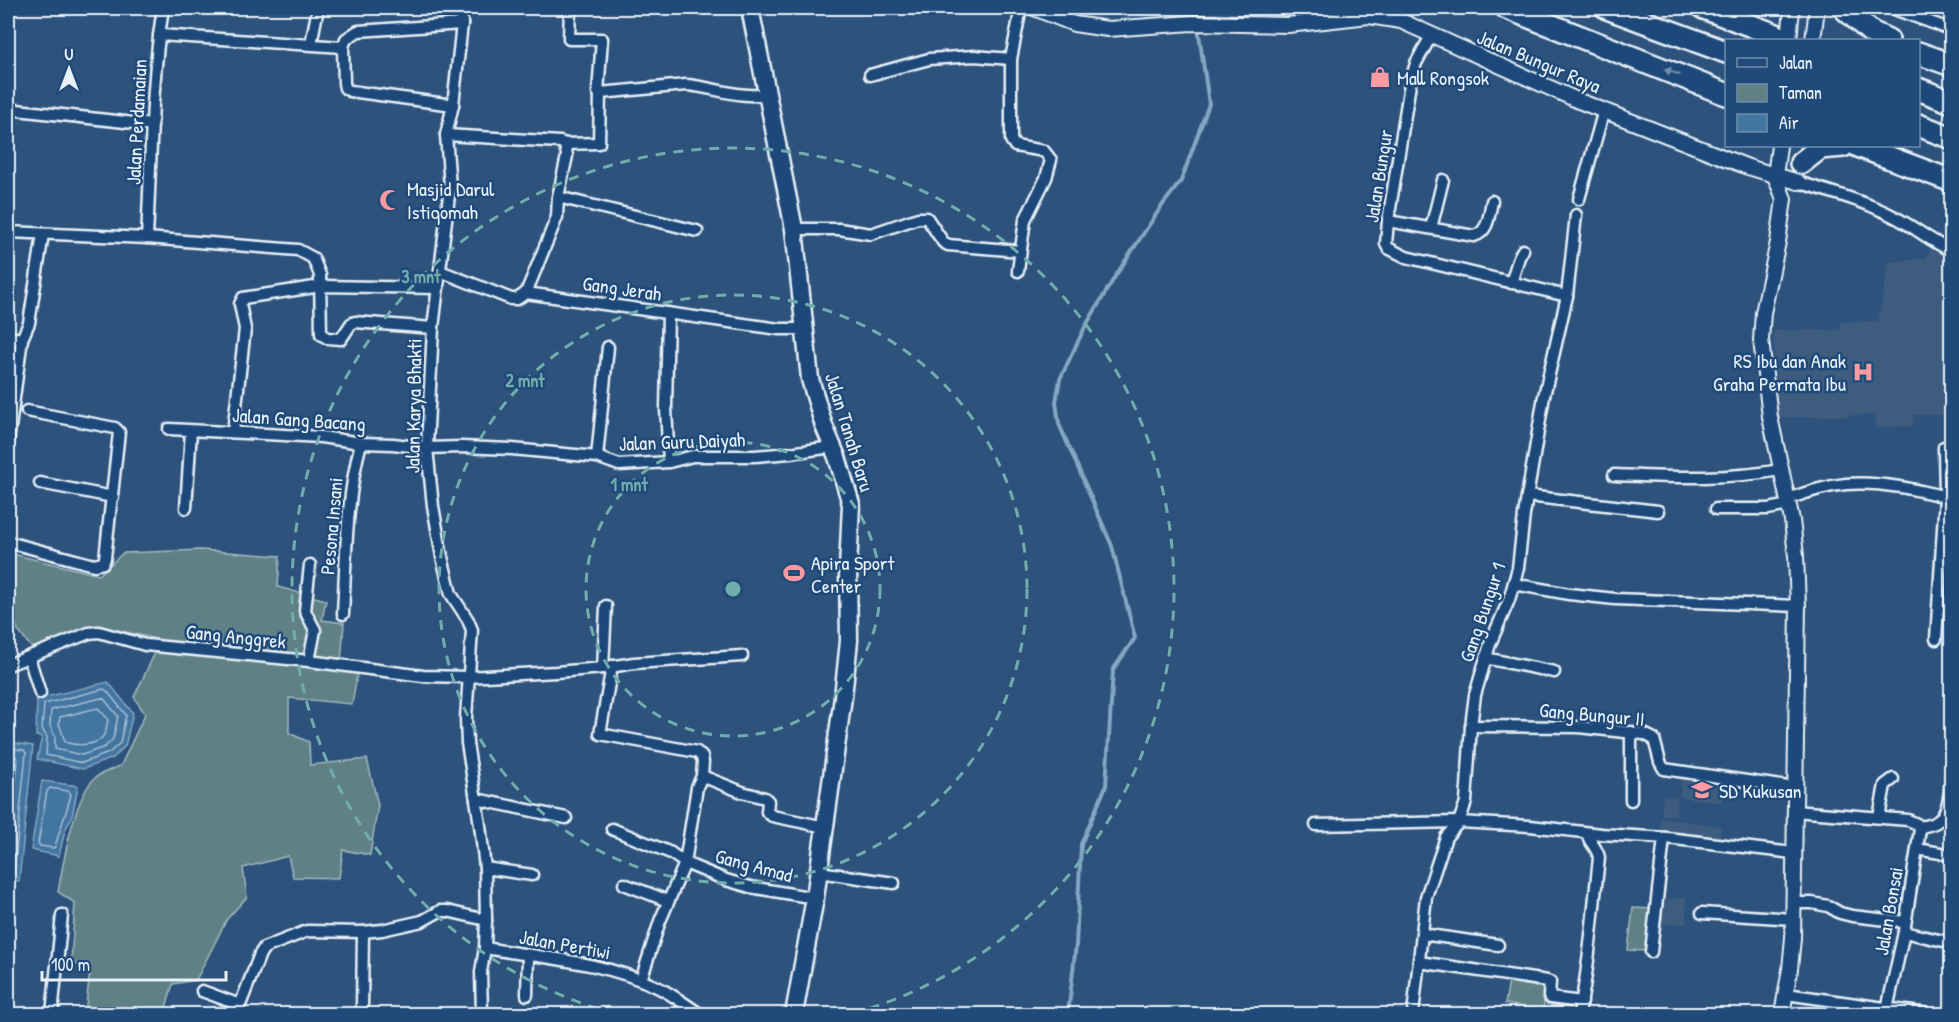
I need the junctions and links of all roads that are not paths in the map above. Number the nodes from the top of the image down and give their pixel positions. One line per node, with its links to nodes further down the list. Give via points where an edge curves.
1 (164, 8): 17 (street, Jalan Perdamaian)
2 (318, 8): 22 (street)
3 (462, 8): 15 (street, Jalan Karya Bhakti)
4 (570, 8): 30 (street, via 569,39 602,39)
5 (750, 8): 31 (main road, Jalan Tanah Baru)
6 (1021, 8): 26 (street)
7 (1034, 8): 18 (street, Jalan Bungur Raya, via 1074,24 1108,29 1192,23 1288,25 1376,16 1401,21)
8 (1507, 8): 32 (highway, one-way to 8)
9 (1607, 8): 24 (highway)
10 (1704, 8): 19 (highway)
11 (1792, 8): 19 (street)
12 (1816, 8): 20 (street)
13 (1844, 8): 21 (highway, via 1871,32)
14 (1891, 8): 16 (street)
15 (462, 24): 23 (street, via 367,29 352,34); 34 (street, Jalan Karya Bhakti)
16 (1952, 30)
17 (159, 34): 22 (street); 37 (street, Jalan Perdamaian)
18 (1431, 36): 36 (street, Jalan Bungur Raya); 54 (street, Jalan Bungur, via 1410,84)
19 (1783, 38)
20 (1813, 39)
21 (1886, 39)
22 (312, 44): 23 (street)
23 (343, 46): 34 (street, via 344,83 350,91)
24 (1725, 52)
25 (1920, 54): 27 (highway)
26 (1011, 59): 28 (street, via 929,59); 62 (street, via 1013,144 1044,151 1051,160 1025,220)
27 (1952, 65)
28 (870, 75)
29 (1920, 90): 33 (highway)
30 (600, 93): 31 (street, via 686,85 741,96); 41 (street, via 599,143)
31 (768, 94): 56 (main road, Jalan Tanah Baru)
32 (1725, 94)
33 (1952, 102)
34 (453, 105): 39 (street, Jalan Karya Bhakti)
35 (8, 109): 37 (street)
36 (1604, 110): 46 (street, Jalan Bungur Raya); 50 (street)
37 (152, 124): 60 (street, Jalan Perdamaian)
38 (1920, 126): 40 (highway)
39 (446, 135): 41 (street); 64 (street, Jalan Karya Bhakti, via 450,187)
40 (1952, 138)
41 (565, 144): 49 (street, via 567,156)
42 (1779, 147): 46 (street)
43 (1832, 147): 45 (highway, via 1820,148)
44 (1862, 147): 48 (highway)
45 (1801, 164): 46 (street, Jalan Bungur Raya); 51 (street); 63 (street, via 1843,195 1893,215)
46 (1775, 176): 51 (street)
47 (1443, 180): 55 (street)
48 (1952, 181)
49 (558, 197): 57 (street); 69 (street, via 557,217)
50 (1579, 199)
51 (1784, 199): 89 (street, via 1761,340)
52 (1492, 201): 55 (street, via 1485,230 1480,234)
53 (1576, 215): 70 (street, Gang Bungur 1)
54 (1388, 221): 55 (street); 66 (street, Jalan Bungur, via 1386,244 1394,252)
55 (1431, 228)
56 (797, 229): 62 (street, via 871,234 927,218 948,245); 73 (main road, Jalan Tanah Baru)
57 (697, 231)
58 (8, 232): 59 (street)
59 (43, 234): 60 (street); 75 (street, via 29,323)
60 (147, 238): 67 (street, via 298,250 313,258)
61 (1523, 250): 66 (street)
62 (1020, 251): 65 (street)
63 (1952, 251)
64 (440, 271): 68 (street, Jalan Karya Bhakti); 69 (street, Gang Jerah, via 506,298 518,299)
65 (1018, 271)
66 (1511, 283): 70 (street, Jalan Bungur)
67 (321, 286): 68 (street); 72 (street, via 321,334 327,338 341,339 355,322); 81 (street, via 243,298 240,304 245,329)
68 (438, 288): 72 (street, Jalan Karya Bhakti)
69 (526, 293): 71 (street, Gang Jerah)
70 (1567, 296): 92 (street, Gang Bungur 1)
71 (668, 313): 73 (street, Gang Jerah, via 779,329); 88 (street)
72 (433, 328): 86 (street, Jalan Karya Bhakti)
73 (805, 329): 85 (main road, Jalan Tanah Baru, via 810,379)
74 (8, 337): 75 (street)
75 (21, 339): 77 (street)
76 (608, 347): 87 (street)
77 (10, 406): 82 (street)
78 (27, 411): 93 (street, via 118,430)
79 (169, 429): 80 (street, Jalan Gang Bacang)
80 (191, 431): 81 (street, Jalan Gang Bacang); 96 (street)
81 (233, 432): 83 (street, Jalan Gang Bacang)
82 (8, 442)
83 (361, 443): 86 (street, Jalan Gang Bacang); 104 (street, Pesona Insani, via 351,496)
84 (1952, 446): 94 (street, via 1944,447)
85 (832, 447): 88 (street, Jalan Guru Daiyah, via 755,456 693,456); 128 (main road, Jalan Tanah Baru, via 851,504 849,641)
86 (427, 448): 87 (street, Jalan Guru Daiyah, via 512,448); 113 (street, Jalan Karya Bhakti, via 432,497 451,594 472,630)
87 (597, 457): 88 (street, Jalan Guru Daiyah, via 619,465)
88 (669, 462)
89 (1780, 470): 90 (street, via 1680,477); 95 (street)
90 (1614, 475)
91 (40, 483): 93 (street)
92 (1527, 496): 98 (street); 101 (street, Gang Bungur 1)
93 (113, 497): 99 (street, via 105,558 99,565)
94 (1948, 497): 95 (street, via 1848,483 1820,488); 105 (street)
95 (1789, 502): 97 (street, via 1768,509); 103 (street)
96 (186, 508)
97 (1716, 509)
98 (1658, 511)
99 (8, 542)
100 (310, 565): 109 (street, via 305,611 315,630)
101 (1514, 584): 103 (street, via 1615,599); 108 (street, Gang Bungur 1)
102 (606, 606): 111 (street)
103 (1798, 606): 120 (street)
104 (343, 614)
105 (1936, 639)
106 (742, 656): 111 (street, Gang Anggrek)
107 (29, 657): 109 (street, Gang Anggrek, via 99,632 145,645); 110 (street, Gang Anggrek); 114 (street)
108 (1485, 658): 112 (street); 115 (street, Gang Bungur 1)
109 (309, 661): 113 (street, Gang Anggrek, via 423,676)
110 (8, 665)
111 (608, 667): 113 (street, Gang Anggrek); 118 (street, via 600,734 697,752 702,757)
112 (1554, 672)
113 (467, 677): 121 (street, Jalan Karya Bhakti, via 467,743)
114 (40, 693)
115 (1471, 726): 116 (street, Gang Bungur II, via 1578,727); 126 (street, Gang Bungur 1, via 1468,787)
116 (1631, 732): 120 (street, Gang Bungur II, via 1654,739 1664,769); 122 (street)
117 (1952, 764): 129 (street, via 1946,811 1933,824)
118 (702, 776): 128 (street, via 765,798 767,812 772,816); 136 (street, via 694,801)
119 (1893, 779): 124 (street, via 1885,784)
120 (1794, 788): 123 (street)
121 (476, 799): 125 (street); 137 (street, Jalan Karya Bhakti)
122 (1631, 800)
123 (1794, 811): 124 (street); 134 (street)
124 (1879, 817): 129 (street, via 1908,820)
125 (567, 819)
126 (1459, 822): 127 (street); 131 (street); 151 (street, Gang Bungur 1, via 1446,837 1433,875)
127 (1316, 825)
128 (825, 827): 138 (main road, Jalan Tanah Baru)
129 (1919, 827): 133 (street, Jalan Bonsai)
130 (612, 830): 136 (street, Gang Amad, via 671,853)
131 (1587, 833): 132 (street); 162 (street, via 1599,858)
132 (1664, 838): 134 (street); 155 (street)
133 (1917, 849): 135 (street); 149 (street, Jalan Bonsai)
134 (1793, 853): 144 (street)
135 (1952, 855)
136 (685, 863): 142 (street, Gang Amad, via 750,887); 143 (street)
137 (484, 868): 139 (street); 148 (street, Jalan Karya Bhakti)
138 (824, 873): 140 (street); 142 (main road, Jalan Tanah Baru)
139 (532, 875)
140 (894, 882)
141 (624, 884): 143 (street)
142 (814, 898): 169 (main road, Jalan Tanah Baru)
143 (668, 901): 158 (street)
144 (1794, 903): 147 (street); 149 (street, via 1828,906 1840,913)
145 (1702, 913): 147 (street)
146 (62, 915): 166 (street)
147 (1794, 919): 160 (street)
148 (486, 920): 150 (street, via 440,911 422,921); 154 (street, Jalan Karya Bhakti)
149 (1905, 927): 152 (street); 165 (street, Jalan Bonsai)
150 (363, 932): 163 (street); 164 (street, via 307,931 264,948)
151 (1422, 934): 153 (street); 157 (street, Gang Bungur 1)
152 (1952, 943)
153 (1498, 945)
154 (485, 948): 156 (street, Jalan Pertiwi); 167 (street, Jalan Karya Bhakti)
155 (1651, 952)
156 (528, 955): 158 (street, Jalan Pertiwi, via 581,962); 161 (street)
157 (1419, 962): 162 (street, via 1547,981 1551,998); 170 (street, Gang Bungur 1)
158 (641, 980): 168 (street, Jalan Pertiwi)
159 (202, 992): 164 (street)
160 (1786, 994): 165 (street); 172 (street)
161 (527, 995)
162 (1582, 1002): 171 (street)
163 (362, 1009)
164 (238, 1010)
165 (1887, 1011): 173 (street)
166 (52, 1014)
167 (482, 1014)
168 (700, 1014)
169 (794, 1014)
170 (1413, 1014)
171 (1579, 1014)
172 (1782, 1014)
173 (1927, 1014)

